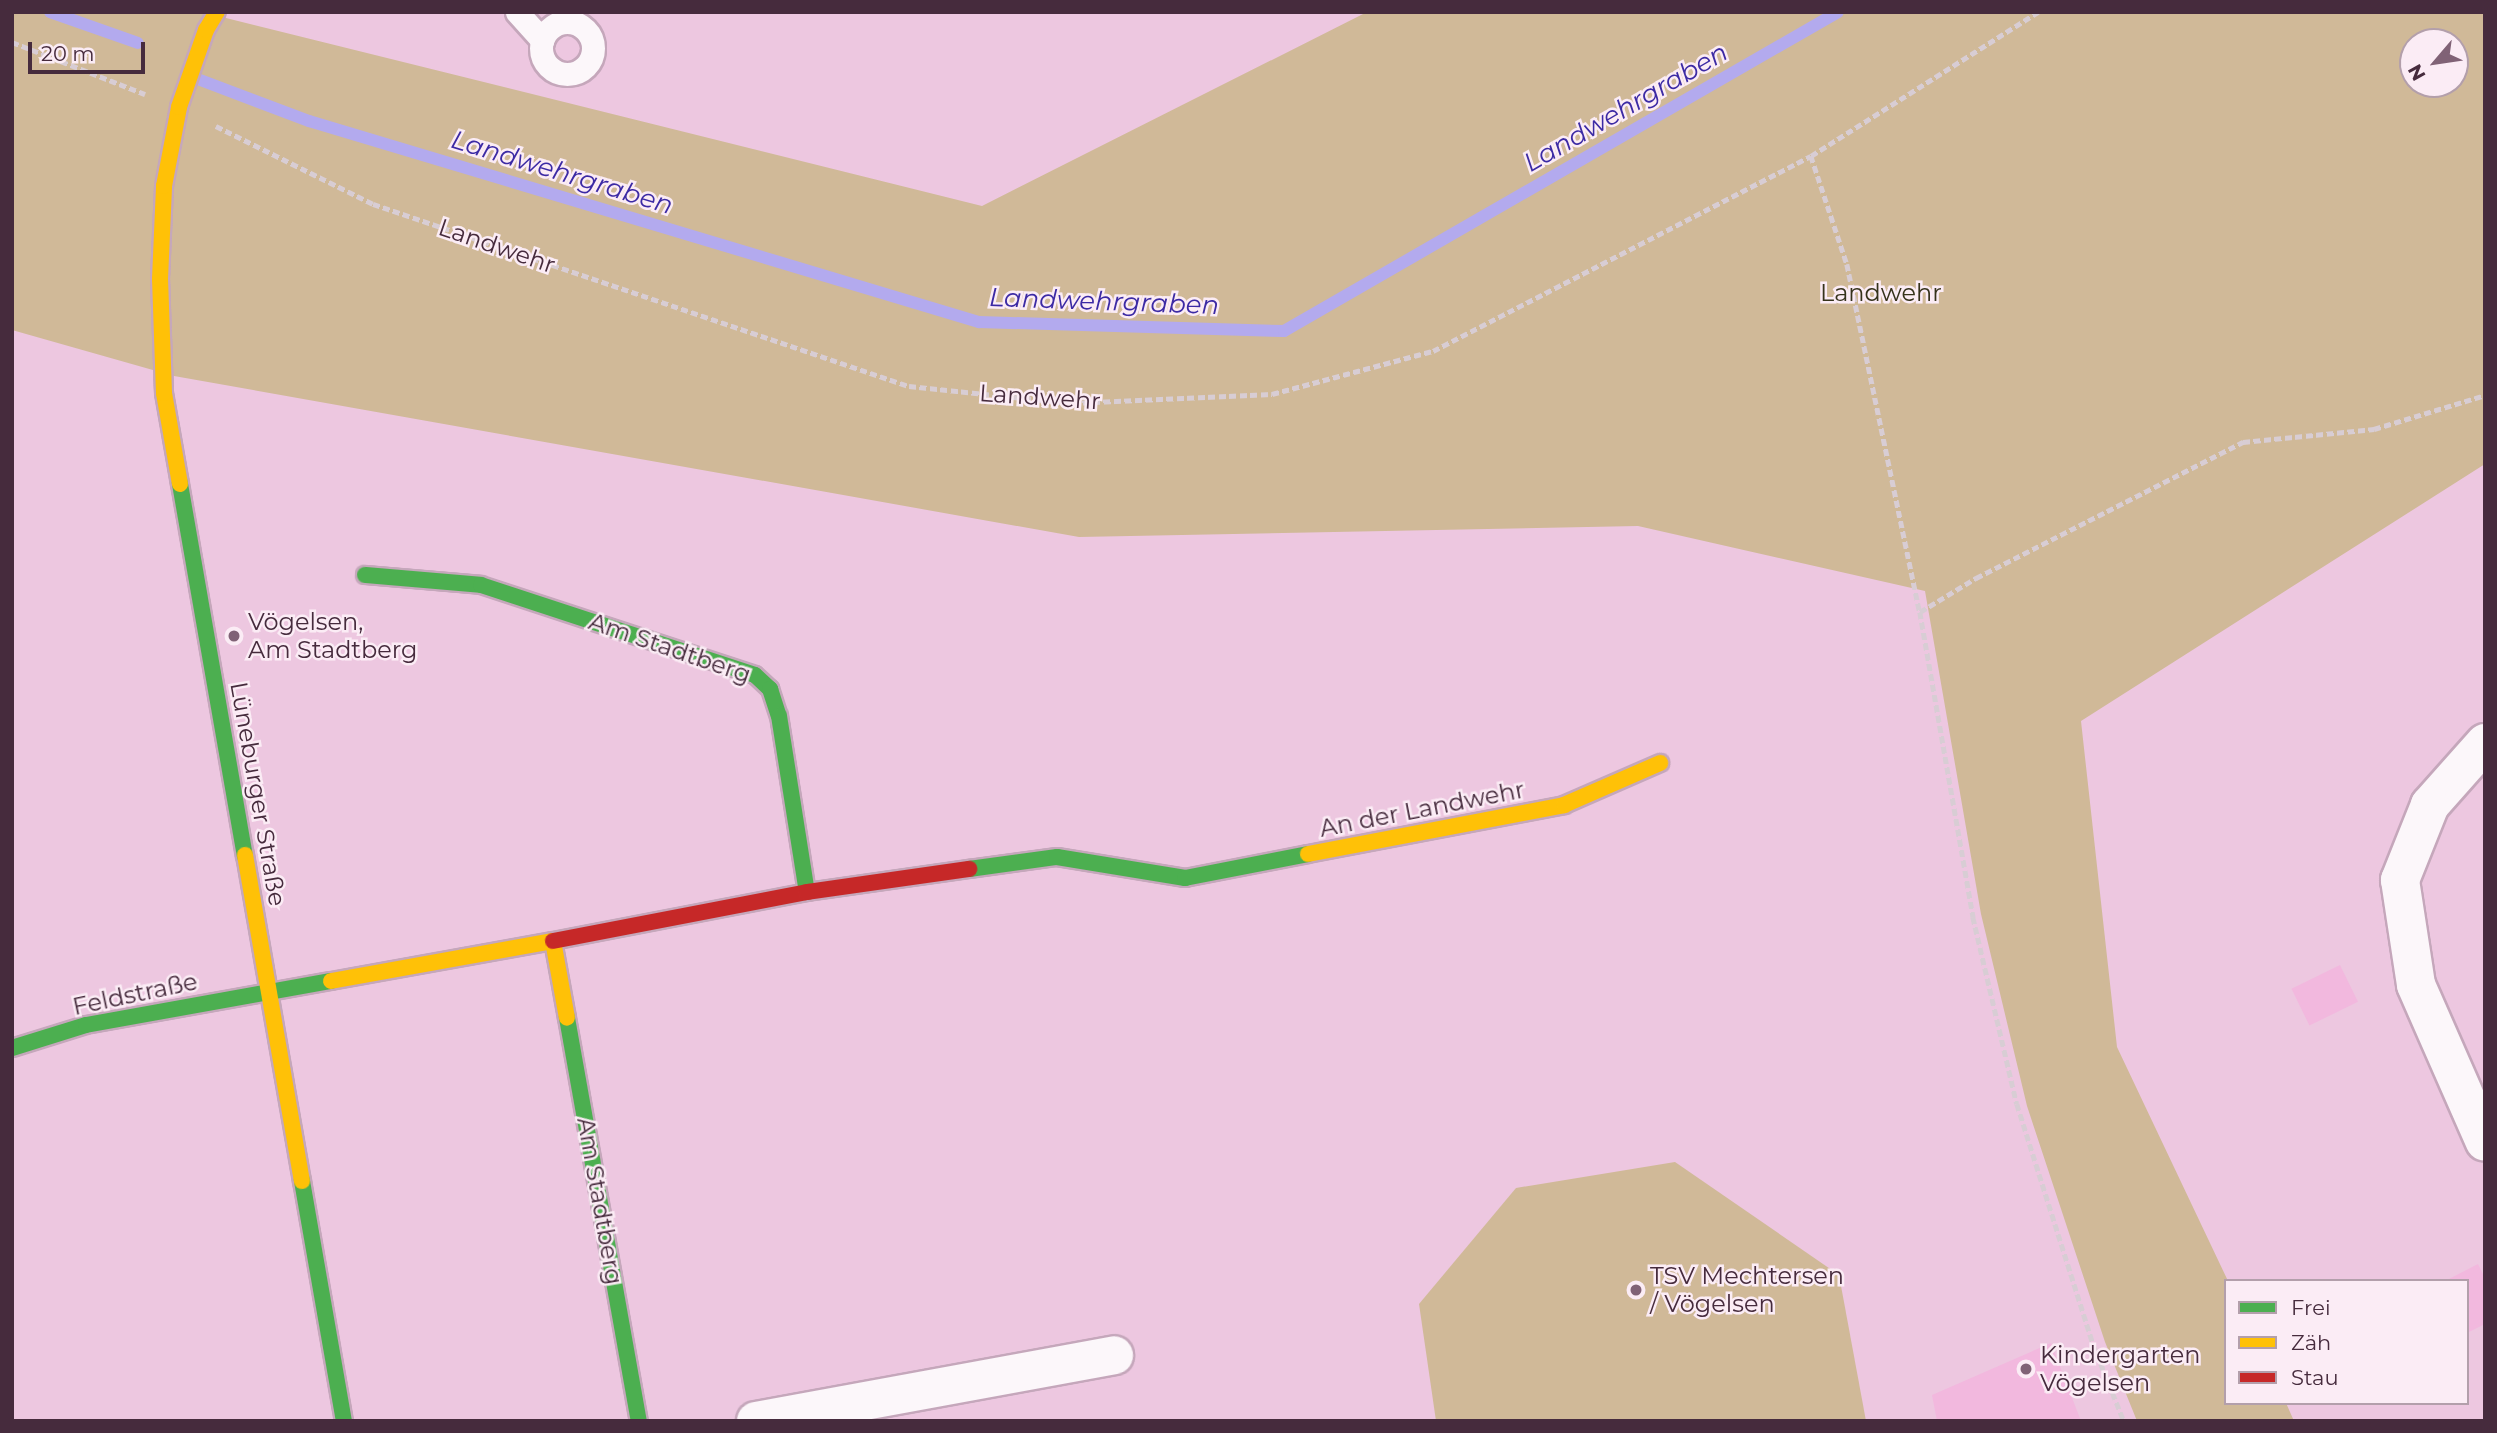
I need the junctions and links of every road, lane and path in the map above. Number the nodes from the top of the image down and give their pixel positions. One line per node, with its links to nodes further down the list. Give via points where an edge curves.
1 (217, 12): 6 (street, Lüneburger Straße)
2 (517, 12): 4 (lane)
3 (2038, 12): 7 (path, Landwehr)
4 (542, 40)
5 (12, 43): 6 (path, Landwehr)
6 (178, 107): 7 (path, Landwehr, via 373,204 909,386 1072,403 1272,394 1433,351); 15 (street, Lüneburger Straße, via 164,186 160,279 164,393)
7 (1811, 156): 10 (path, via 1847,264)
8 (2485, 395): 10 (path, via 2374,429 2244,442)
9 (365, 575): 13 (street, Am Stadtberg, via 481,585 755,675 770,689 779,716)
10 (1920, 611): 22 (path, via 1973,917 2017,1104 2093,1344)
11 (2485, 743): 17 (street, via 2430,805 2400,880 2416,985)
12 (1660, 763): 13 (street, An der Landwehr, via 1564,805 1185,878 1057,857)
13 (807, 892): 14 (street)
14 (553, 940): 15 (street); 20 (street, Am Stadtberg)
15 (269, 990): 16 (street, Feldstraße, via 86,1025); 19 (street, Lüneburger Straße)
16 (12, 1048)
17 (2485, 1142)
18 (1114, 1355): 21 (street)
19 (344, 1421)
20 (639, 1421)
21 (756, 1421)
22 (2124, 1421)

